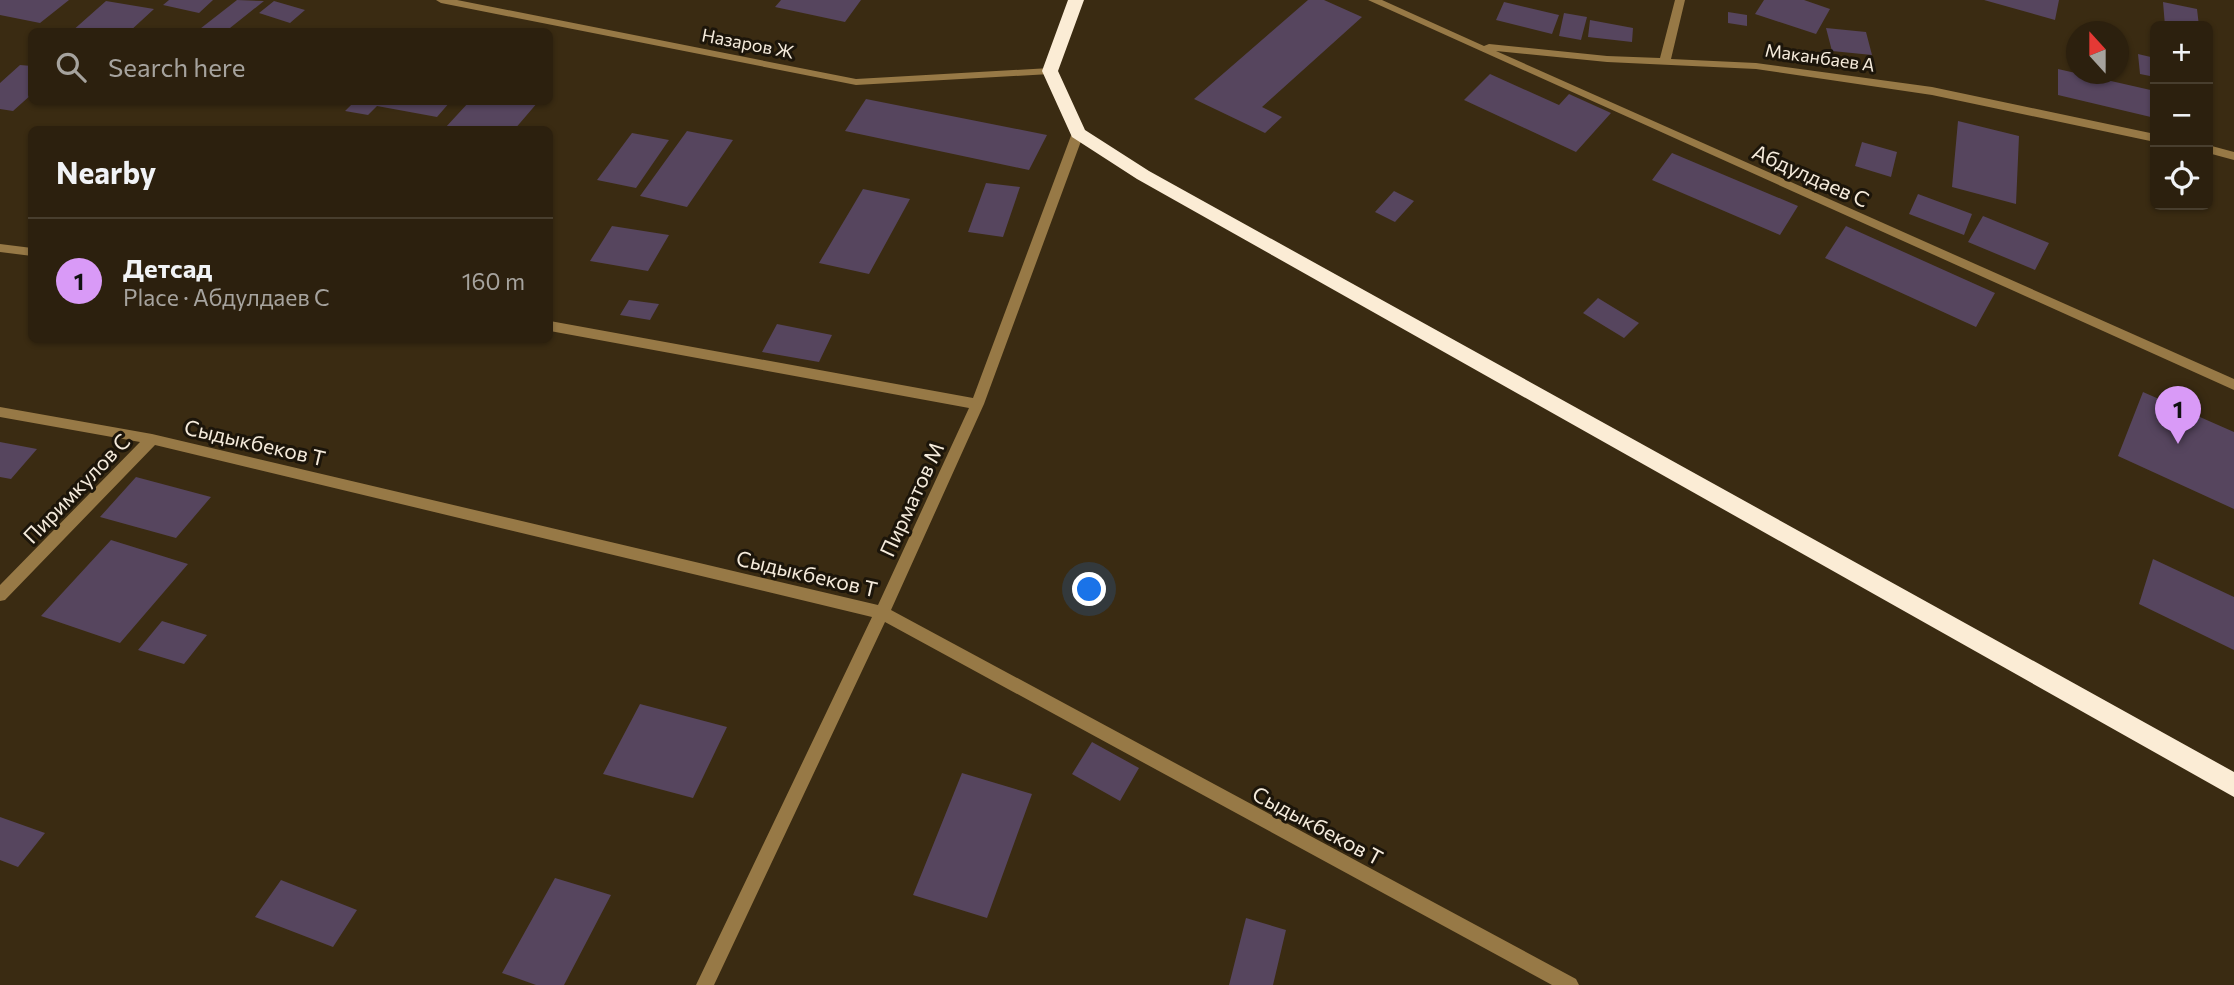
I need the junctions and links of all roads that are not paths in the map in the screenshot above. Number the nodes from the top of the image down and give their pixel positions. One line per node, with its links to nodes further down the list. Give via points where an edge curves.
1 (441, 0): 7 (street, Назаров Ж, via 856,82)
2 (1076, 0): 7 (highway)
3 (1373, 0): 5 (street, Абдулдаев С)
4 (1680, 0): 6 (street)
5 (1475, 46): 6 (street, Маканбаев А); 15 (street, Абдулдаев С)
6 (1665, 61): 9 (street, Маканбаев А, via 1756,66 1932,91)
7 (1050, 71): 8 (highway)
8 (1078, 133): 16 (street, Пирматов М); 21 (highway, via 1155,181)
9 (2150, 137)
10 (2213, 150): 11 (street)
11 (2234, 156)
12 (0, 248): 13 (street)
13 (28, 252)
14 (553, 327): 16 (street)
15 (2234, 385)
16 (977, 404): 20 (street, Пирматов М)
17 (0, 412): 18 (street, Сыдыкбеков Т)
18 (152, 439): 19 (street, Пиримкулов С); 20 (street, Сыдыкбеков Т)
19 (0, 595)
20 (882, 613): 22 (street, Пирматов М); 23 (street, Сыдыкбеков Т)
21 (2234, 785)
22 (705, 985)
23 (1570, 985)

